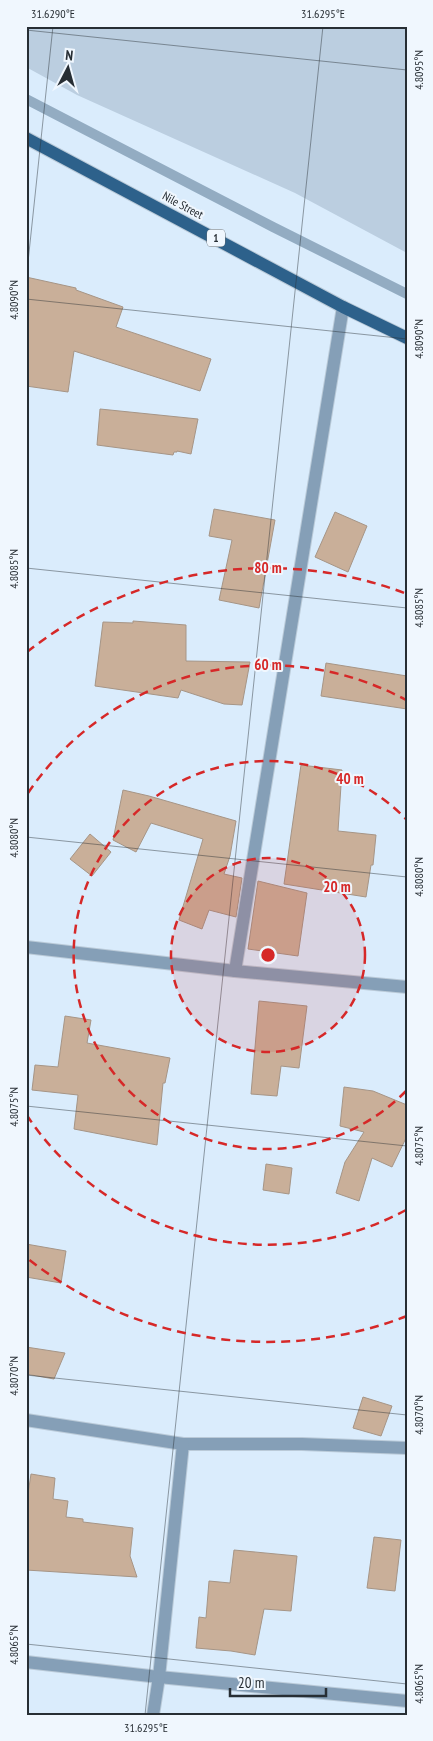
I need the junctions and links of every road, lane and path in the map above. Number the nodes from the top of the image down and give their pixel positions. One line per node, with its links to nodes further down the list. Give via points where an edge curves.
1 (26, 138): 2 (main road, Nile Street / 1)
2 (343, 307): 3 (main road, Nile Street / 1); 5 (street)
3 (407, 338)
4 (26, 947): 5 (street)
5 (236, 971): 6 (street)
6 (407, 986)
7 (26, 1420): 8 (street)
8 (183, 1444): 9 (street); 11 (street)
9 (407, 1448)
10 (26, 1662): 11 (street)
11 (159, 1677): 12 (street); 13 (street)
12 (407, 1701)
13 (153, 1715)

